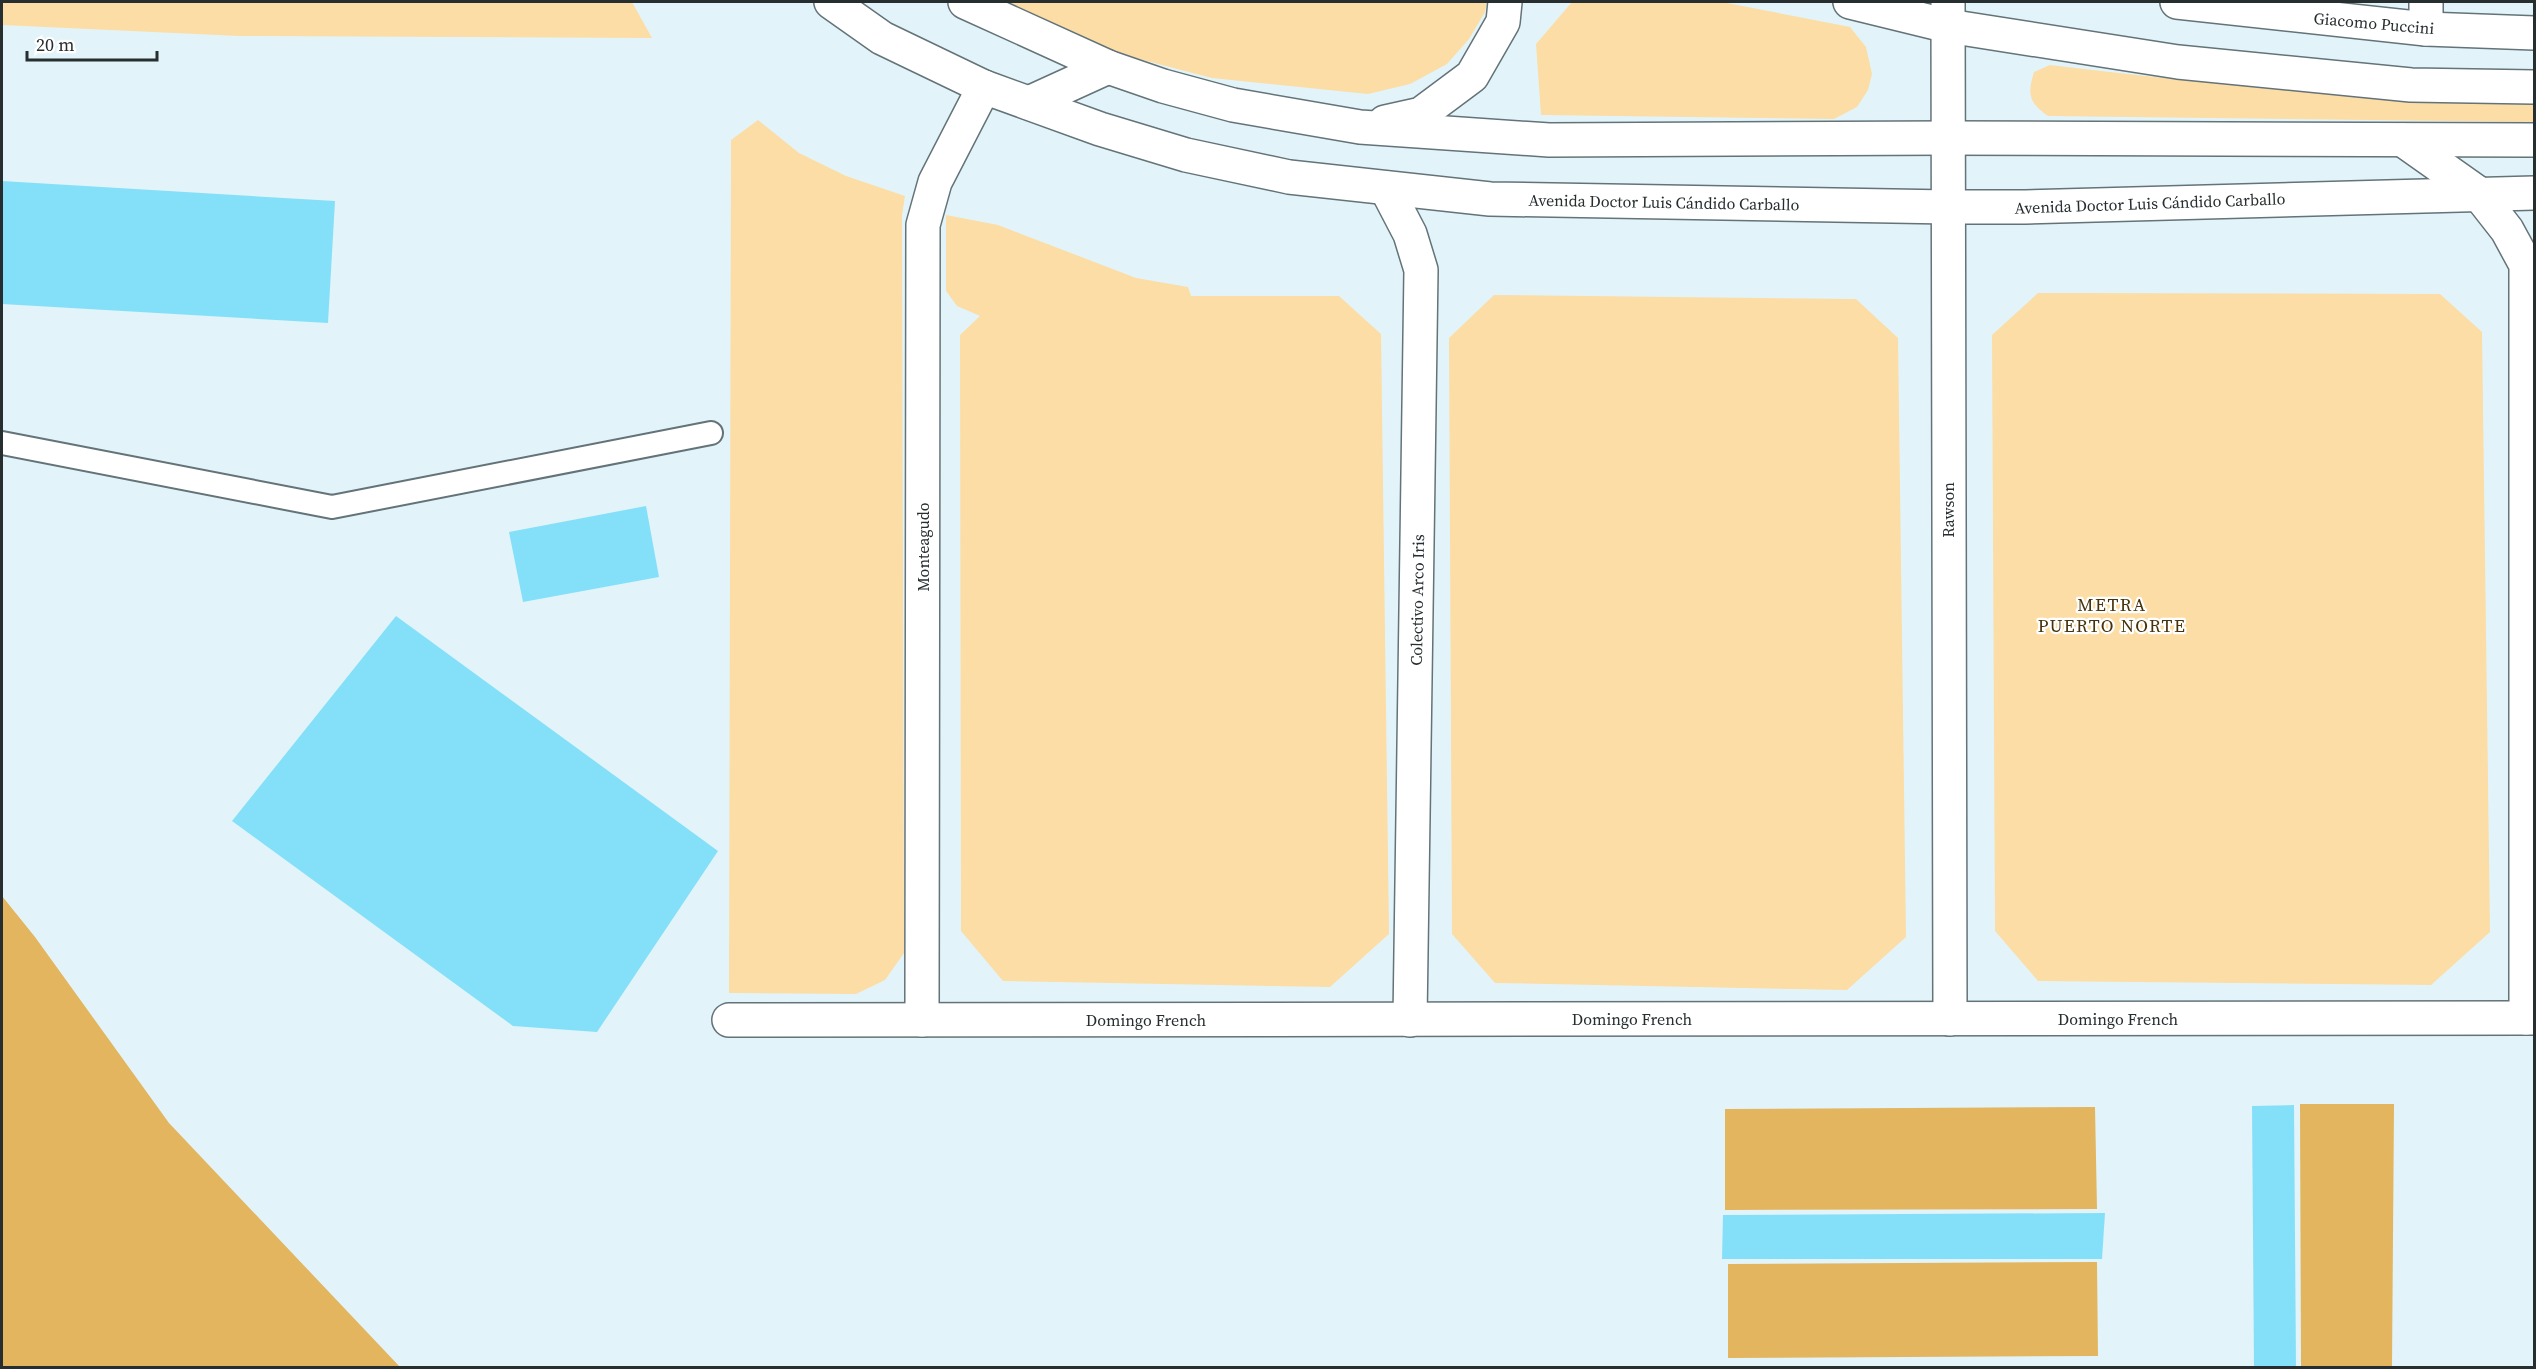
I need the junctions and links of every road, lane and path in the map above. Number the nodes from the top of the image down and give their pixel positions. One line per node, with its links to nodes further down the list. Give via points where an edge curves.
1 (831, 2): 10 (street, Avenida Doctor Luis Cándido Carballo, via 882,38)
2 (965, 2): 9 (street)
3 (1505, 2): 13 (street, via 1503,22 1472,76 1421,114)
4 (1850, 2): 6 (street)
5 (2177, 2): 7 (street, Giacomo Puccini)
6 (1948, 14): 11 (street, via 2178,62 2412,85); 14 (street, Rawson)
7 (2426, 15): 8 (street, Giacomo Puccini)
8 (2535, 33)
9 (1108, 67): 12 (street); 13 (street, via 1233,105)
10 (984, 87): 12 (street, Avenida Doctor Luis Cándido Carballo); 26 (street, Monteagudo, via 935,182 923,225)
11 (2535, 87)
12 (1029, 103): 17 (street, Avenida Doctor Luis Cándido Carballo, via 1186,155 1289,177)
13 (1360, 127): 14 (street, via 1549,140)
14 (1948, 138): 15 (street); 20 (street, Rawson)
15 (2403, 140): 16 (street); 18 (street)
16 (2535, 140)
17 (1386, 188): 20 (street, Avenida Doctor Luis Cándido Carballo, via 1490,199); 27 (street, Colectivo Arco Iris, via 1410,234 1421,270)
18 (2478, 193): 19 (street, Avenida Doctor Luis Cándido Carballo); 20 (street, Avenida Doctor Luis Cándido Carballo); 23 (street, via 2507,230 2526,266)
19 (2535, 193)
20 (1949, 207): 24 (street, Rawson)
21 (711, 433): 22 (lane, via 332,507)
22 (2, 443)
23 (2530, 1018): 24 (street, Domingo French)
24 (1950, 1019): 27 (street, Domingo French)
25 (729, 1020): 26 (street, Domingo French)
26 (922, 1020): 27 (street, Domingo French)
27 (1410, 1020)

